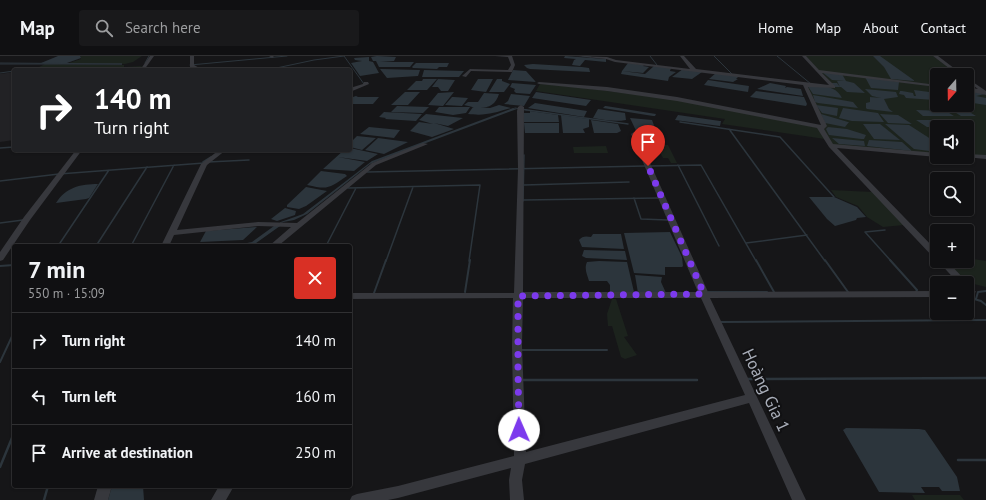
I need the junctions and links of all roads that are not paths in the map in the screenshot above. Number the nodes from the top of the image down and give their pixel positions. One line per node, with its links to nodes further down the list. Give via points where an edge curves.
1 (152, 56): 11 (street)
2 (192, 56): 12 (street, via 191,65)
3 (497, 56): 4 (street)
4 (510, 56): 16 (street, via 513,65 510,71 471,70)
5 (577, 56): 10 (street, via 607,58)
6 (618, 56): 10 (street)
7 (682, 56): 14 (street)
8 (804, 56): 15 (street)
9 (935, 56): 13 (street)
10 (621, 62): 14 (street)
11 (143, 68)
12 (197, 68)
13 (951, 68)
14 (694, 70): 19 (street)
15 (818, 71): 19 (street, via 833,87); 21 (street)
16 (464, 76)
17 (366, 83): 22 (street)
18 (539, 84): 26 (street, via 587,87 677,99)
19 (805, 84): 26 (street, via 824,126)
20 (974, 84): 24 (street)
21 (930, 85)
22 (352, 89)
23 (974, 90): 24 (street)
24 (986, 92)
25 (521, 107): 46 (street)
26 (820, 127): 29 (street)
27 (634, 134): 43 (street, Hoàng Gia 1)
28 (425, 144): 35 (street, via 374,164)
29 (831, 146): 32 (street); 39 (street)
30 (77, 152): 40 (street)
31 (220, 152): 36 (street, via 204,164)
32 (930, 153)
33 (974, 156): 34 (street)
34 (986, 157)
35 (298, 225): 36 (street, via 258,224); 38 (street)
36 (170, 233): 37 (street)
37 (166, 244)
38 (275, 244)
39 (930, 249)
40 (0, 258)
41 (949, 268): 42 (street)
42 (956, 276)
43 (704, 294): 44 (street); 46 (street); 47 (street, Hoàng Gia 1)
44 (930, 294)
45 (352, 296): 46 (street)
46 (518, 296): 48 (street)
47 (751, 398): 48 (street); 55 (street, Hoàng Gia 1)
48 (520, 460): 53 (street, via 398,492); 54 (street, via 515,479)
49 (104, 488): 51 (street)
50 (225, 488): 52 (street)
51 (101, 500)
52 (218, 500)
53 (357, 500)
54 (517, 500)
55 (799, 500)

